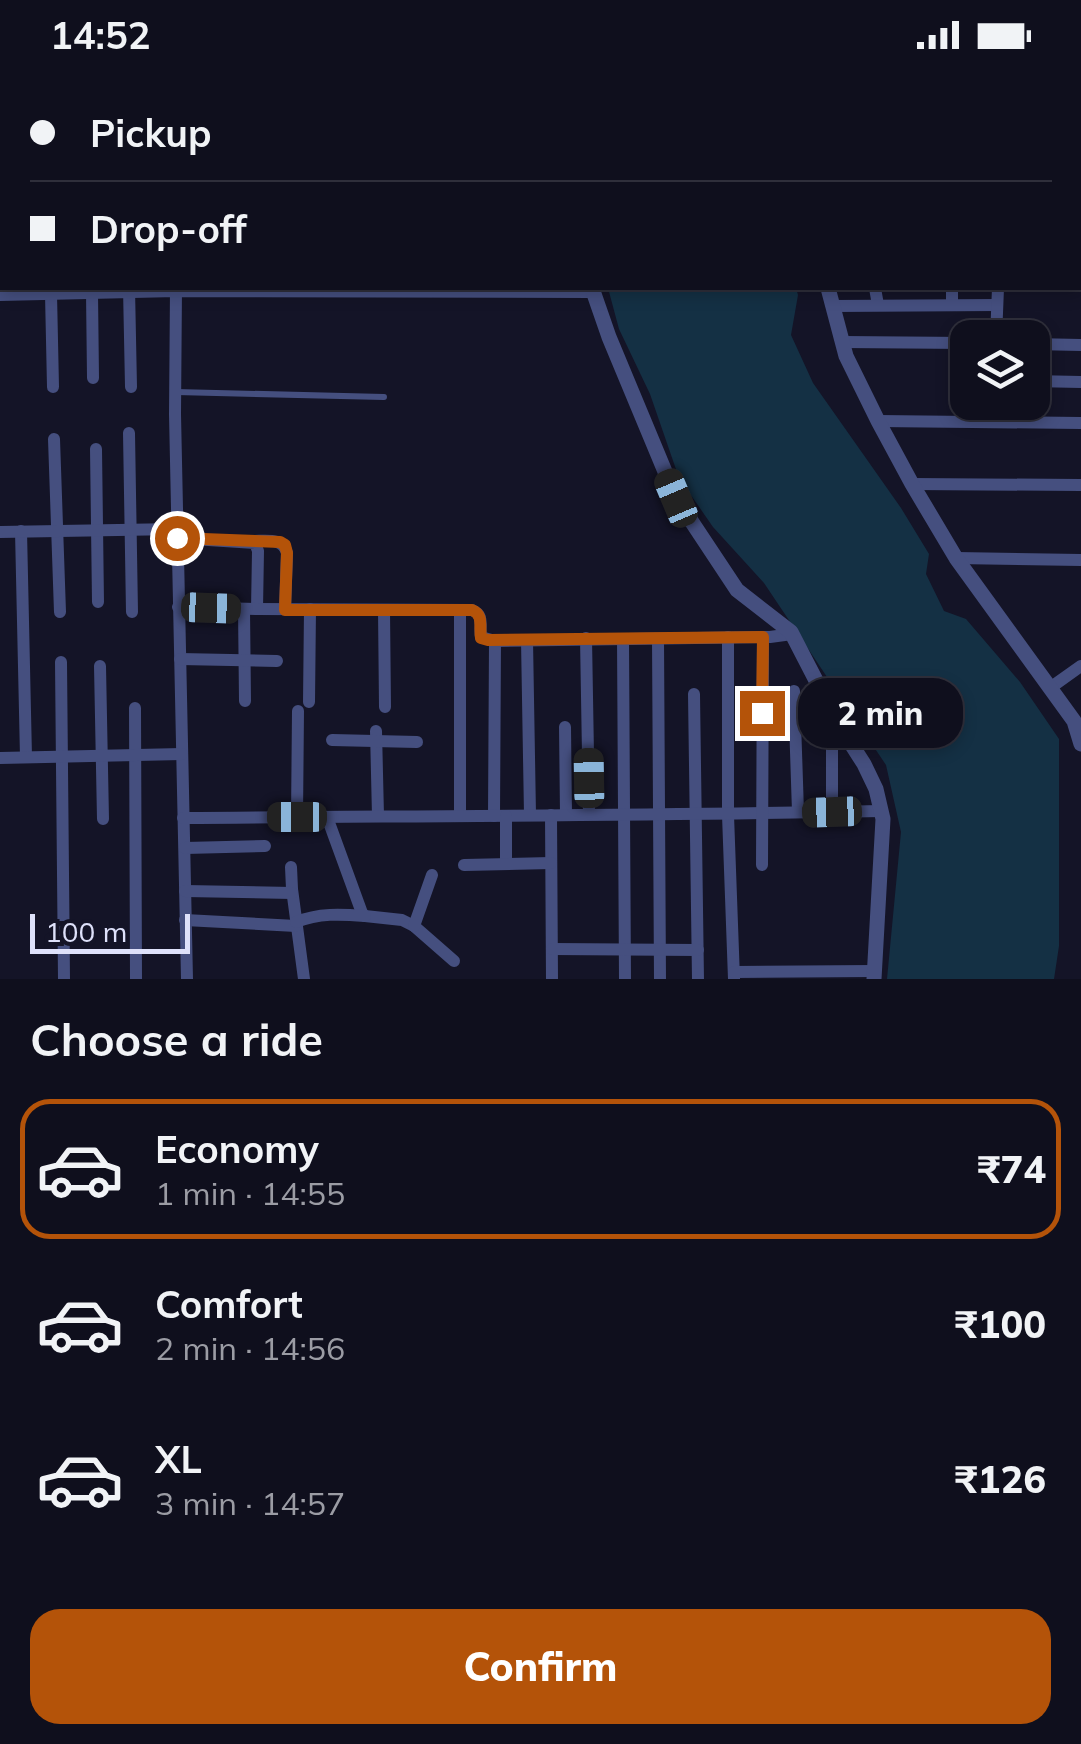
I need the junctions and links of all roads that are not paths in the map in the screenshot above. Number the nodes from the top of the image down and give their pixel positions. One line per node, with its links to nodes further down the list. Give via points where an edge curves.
1 (129, 290): 10 (street); 25 (street)
2 (176, 290): 27 (street)
3 (436, 290): 4 (street)
4 (593, 290): 54 (street, via 676,498 737,590)
5 (829, 290): 16 (street)
6 (875, 290): 13 (street)
7 (889, 290): 13 (street)
8 (952, 290): 14 (street)
9 (998, 290): 15 (street)
10 (92, 292): 11 (street); 22 (street)
11 (51, 294): 12 (street); 26 (street)
12 (0, 295)
13 (884, 305): 14 (street); 16 (street)
14 (952, 305): 15 (street)
15 (997, 305): 17 (street)
16 (833, 306): 18 (street)
17 (997, 320)
18 (842, 342): 19 (street); 29 (street)
19 (950, 343)
20 (1050, 344): 21 (street)
21 (1081, 344)
22 (93, 378)
23 (1050, 381): 24 (street)
24 (1081, 382)
25 (130, 386)
26 (53, 387)
27 (174, 392): 28 (lane); 41 (street)
28 (384, 397)
29 (878, 421): 30 (street); 34 (street)
30 (1081, 423)
31 (129, 433): 37 (street)
32 (54, 439): 38 (street)
33 (96, 448): 36 (street)
34 (912, 484): 35 (street); 43 (street)
35 (1081, 485)
36 (97, 530): 37 (street); 38 (street); 45 (street)
37 (132, 530): 41 (street); 53 (street)
38 (58, 531): 40 (street); 52 (street)
39 (0, 532): 40 (street)
40 (21, 532): 85 (street)
41 (177, 533): 42 (street); 46 (street)
42 (252, 541): 47 (street, via 258,551); 48 (street, via 285,545)
43 (956, 558): 44 (street); 68 (street)
44 (1081, 560)
45 (98, 602)
46 (178, 606): 47 (street); 62 (street)
47 (250, 609): 48 (street); 63 (street)
48 (285, 610): 49 (street)
49 (310, 610): 50 (street); 100 (street)
50 (384, 610): 51 (street); 72 (street)
51 (460, 610): 60 (street, via 478,612 481,638); 98 (street)
52 (60, 612)
53 (132, 612)
54 (792, 634): 56 (street); 76 (street)
55 (728, 637): 56 (street); 59 (street); 96 (street)
56 (763, 637): 89 (street)
57 (586, 638): 58 (street); 61 (street); 91 (street)
58 (622, 638): 59 (street); 92 (street)
59 (658, 639): 93 (street)
60 (495, 640): 61 (street); 99 (street)
61 (527, 640): 94 (street)
62 (180, 660): 63 (street); 80 (street)
63 (244, 661): 64 (street); 71 (street)
64 (277, 661)
65 (61, 662): 83 (street)
66 (100, 666): 82 (street)
67 (1081, 666): 68 (street)
68 (1050, 688): 79 (street, via 1074,721)
69 (794, 692): 87 (street)
70 (694, 694): 95 (street)
71 (245, 701)
72 (385, 707)
73 (135, 708): 81 (street)
74 (565, 727): 90 (street)
75 (377, 736): 77 (street); 78 (street); 97 (street)
76 (847, 737): 86 (street, via 874,782); 88 (street, via 832,744)
77 (332, 740)
78 (417, 742)
79 (1081, 744)
80 (182, 754): 81 (street); 102 (street)
81 (136, 755): 82 (street); 126 (street)
82 (101, 756): 83 (street); 103 (street)
83 (62, 757): 85 (street); 125 (street)
84 (0, 758): 85 (street)
85 (26, 758)
86 (881, 810): 88 (street); 124 (street)
87 (798, 812): 88 (street); 89 (street)
88 (832, 812)
89 (762, 813): 96 (street); 109 (street)
90 (558, 814): 91 (street); 94 (street); 107 (street)
91 (590, 814): 92 (street)
92 (625, 814): 93 (street); 119 (street)
93 (658, 814): 95 (street); 120 (street)
94 (530, 815): 99 (street)
95 (695, 815): 96 (street); 121 (street)
96 (728, 815): 123 (street)
97 (378, 816): 98 (street); 101 (street)
98 (460, 816): 99 (street)
99 (500, 816): 106 (street)
100 (297, 817): 101 (street); 102 (street)
101 (327, 817): 114 (street)
102 (183, 818): 105 (street)
103 (103, 820)
104 (265, 846): 105 (street)
105 (184, 848): 112 (street)
106 (506, 864): 107 (street); 108 (street)
107 (551, 864): 118 (street)
108 (464, 865)
109 (762, 865)
110 (292, 868): 113 (street)
111 (432, 876): 117 (street)
112 (185, 891): 113 (street); 115 (street)
113 (292, 893): 116 (street)
114 (365, 916): 116 (street, via 335,913); 117 (street)
115 (186, 920): 116 (street); 127 (street)
116 (296, 924): 128 (street)
117 (414, 926): 122 (street)
118 (552, 950): 119 (street); 129 (street)
119 (625, 950): 120 (street); 130 (street)
120 (660, 950): 121 (street); 131 (street)
121 (698, 950): 132 (street)
122 (454, 961)
123 (734, 975): 124 (street)
124 (874, 975)
125 (64, 979)
126 (136, 979)
127 (187, 979)
128 (304, 979)
129 (552, 979)
130 (625, 979)
131 (660, 979)
132 (698, 979)

